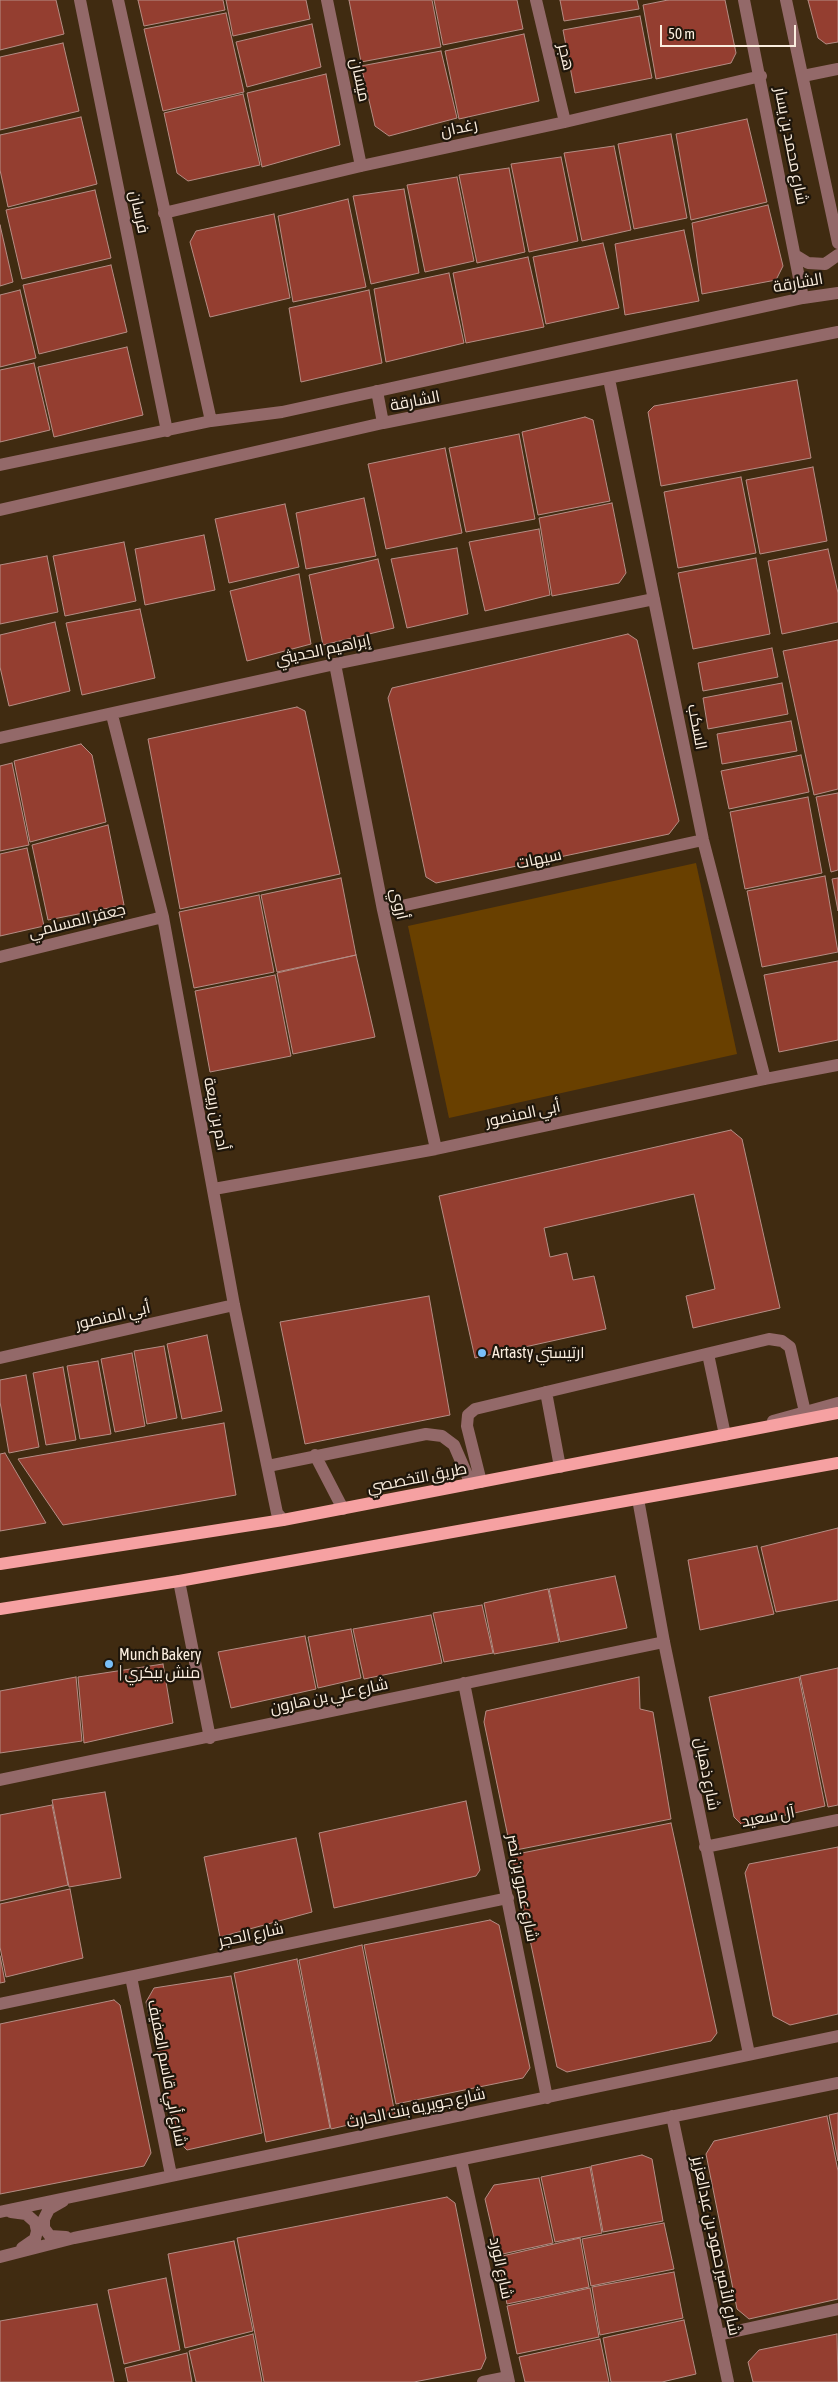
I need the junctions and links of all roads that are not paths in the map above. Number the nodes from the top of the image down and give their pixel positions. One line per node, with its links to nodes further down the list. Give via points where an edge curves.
1 (80, 0): 23 (street, فرسان)
2 (118, 0): 12 (street, فرسان)
3 (327, 0): 11 (street, ميسان)
4 (536, 0): 10 (street, هجر)
5 (744, 0): 8 (street, شارع محمد بن يسار)
6 (786, 0): 9 (street, شارع محمد بن يسار)
7 (838, 69): 9 (street)
8 (761, 76): 10 (street, رغدان); 14 (street, شارع محمد بن يسار)
9 (803, 76): 13 (street, شارع محمد بن يسار)
10 (565, 122): 11 (street, رغدان)
11 (361, 166): 12 (street, رغدان)
12 (164, 213): 21 (street, فرسان)
13 (838, 242)
14 (795, 255): 15 (street, via 808,263 825,264); 17 (street, شارع محمد بن يسار)
15 (838, 255)
16 (838, 293): 17 (street, الشارقة)
17 (803, 298): 20 (street, الشارقة)
18 (838, 332): 19 (street, الشارقة)
19 (609, 379): 22 (street, الشارقة); 26 (street, السكب)
20 (377, 391): 21 (street, الشارقة, via 282,412); 22 (street)
21 (211, 421): 23 (street, الشارقة)
22 (384, 423): 25 (street, الشارقة)
23 (168, 431): 24 (street, الشارقة)
24 (0, 465)
25 (0, 510)
26 (654, 599): 27 (street, إبراهيم الحديثي); 30 (street, السكب)
27 (335, 664): 28 (street, إبراهيم الحديثي); 31 (street, أروي)
28 (112, 715): 29 (street, إبراهيم الحديثي); 32 (street, أدم بن ربيعة)
29 (0, 738)
30 (702, 840): 31 (street, سيهات); 35 (street, السكب)
31 (383, 910): 36 (street, أروي)
32 (162, 917): 33 (street, جعفر المسلمي); 37 (street, أدم بن ربيعة)
33 (0, 957)
34 (838, 1065): 35 (street, أبي المنصور)
35 (765, 1079): 36 (street, أبي المنصور)
36 (436, 1150): 37 (street, أبي المنصور)
37 (214, 1189): 38 (street, أدم بن ربيعة)
38 (234, 1305): 40 (street, أبي المنصور); 48 (street, أدم بن ربيعة)
39 (708, 1354): 41 (street); 43 (street, via 769,1339 782,1341 790,1347); 45 (street)
40 (0, 1358)
41 (546, 1392): 49 (street); 50 (street, via 475,1409 468,1415)
42 (838, 1403): 43 (street)
43 (804, 1412): 45 (street)
44 (838, 1413): 45 (main road, طريق التخصصي)
45 (726, 1434): 49 (main road, طريق التخصصي)
46 (315, 1455): 48 (street); 50 (street, via 426,1434 442,1436 454,1445); 52 (street)
47 (838, 1463): 51 (main road)
48 (268, 1466): 53 (street, أدم بن ربيعة, via 278,1513)
49 (560, 1467): 50 (main road, طريق التخصصي)
50 (476, 1483): 52 (main road, طريق التخصصي)
51 (638, 1499): 55 (main road); 57 (street, شارع ذهبان)
52 (343, 1509): 53 (main road, طريق التخصصي)
53 (283, 1520): 54 (main road, طريق التخصصي)
54 (0, 1564)
55 (179, 1582): 56 (main road); 59 (street)
56 (0, 1609)
57 (664, 1642): 58 (street, شارع علي بن هارون); 62 (street, شارع ذهبان)
58 (464, 1683): 59 (street, شارع علي بن هارون); 63 (street, شارع عمرو بن نصر)
59 (210, 1738): 60 (street, شارع علي بن هارون)
60 (0, 1780)
61 (838, 1820): 62 (street, آل سعيد)
62 (705, 1847): 67 (street, شارع ذهبان)
63 (508, 1898): 64 (street, شارع الحجر); 69 (street, شارع عمرو بن نصر)
64 (131, 1977): 65 (street, شارع الحجر); 72 (street, شارع أبي قاسم العفيف)
65 (0, 2004)
66 (838, 2036): 67 (street, شارع جويرية بنت الحارث)
67 (749, 2054): 69 (street, شارع جويرية بنت الحارث)
68 (838, 2083): 70 (street)
69 (547, 2098): 72 (street, شارع جويرية بنت الحارث)
70 (672, 2116): 71 (street); 78 (street, شارع الأمير حمود بن عبدالعزيز)
71 (461, 2160): 75 (street); 79 (street, شارع الورد)
72 (170, 2175): 73 (street, شارع جويرية بنت الحارث)
73 (69, 2197): 74 (street, شارع جويرية بنت الحارث); 75 (street, via 49,2209 44,2218 44,2228 50,2236)
74 (2, 2211): 76 (street, via 32,2217 37,2230 35,2239)
75 (74, 2238): 76 (street)
76 (6, 2255)
77 (838, 2309): 78 (street)
78 (718, 2335): 81 (street, شارع الأمير حمود بن عبدالعزيز)
79 (509, 2379): 80 (street)
80 (483, 2382)
81 (728, 2382)

